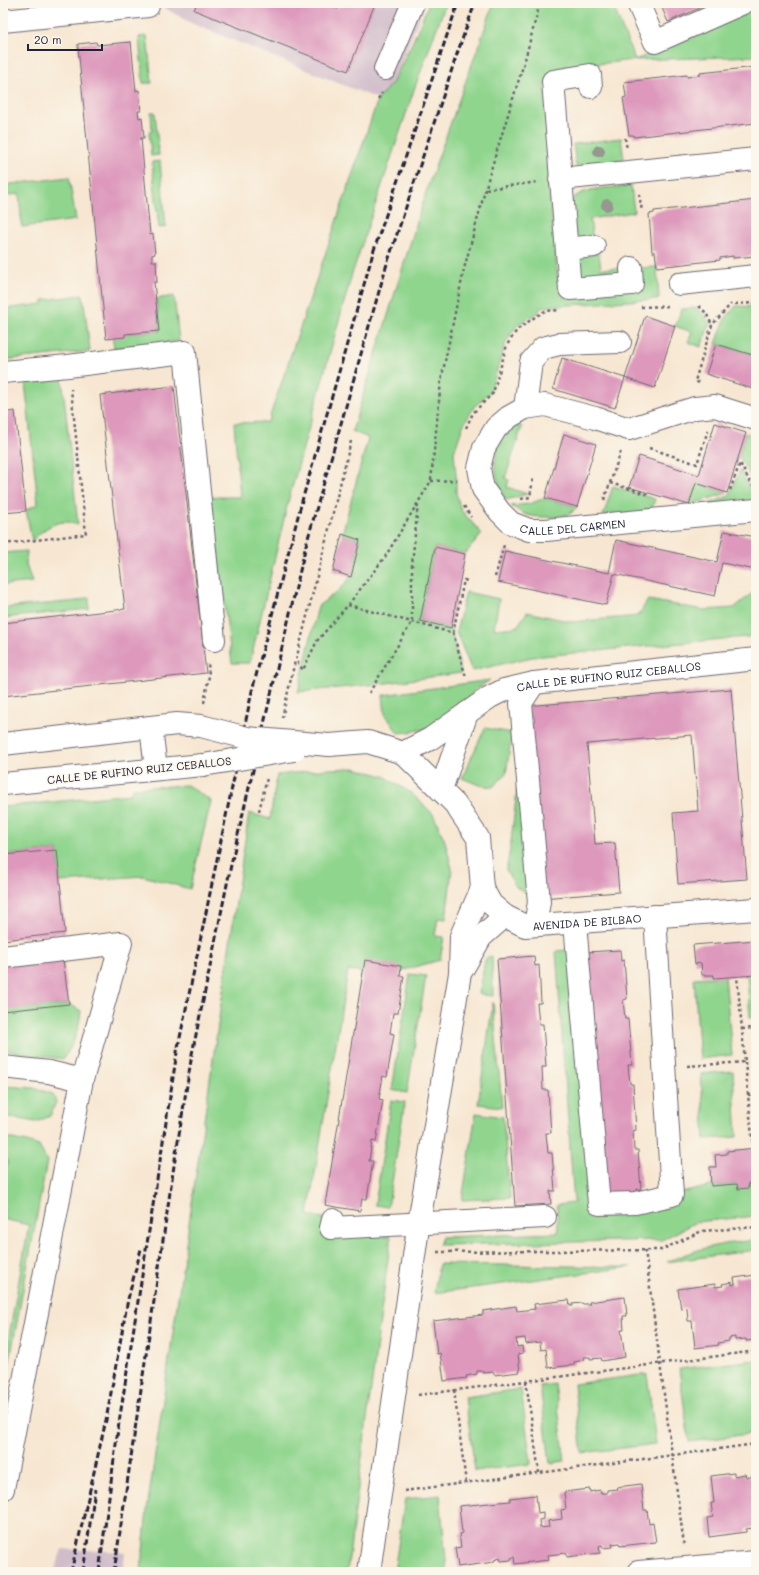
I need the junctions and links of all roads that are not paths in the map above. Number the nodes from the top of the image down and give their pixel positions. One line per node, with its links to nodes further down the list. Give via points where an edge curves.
1 (413, 3): 6 (street)
2 (638, 3): 3 (street, via 655,42)
3 (743, 3)
4 (148, 6): 5 (street)
5 (3, 21)
6 (385, 69)
7 (591, 87): 9 (street, via 590,75 553,81 563,123)
8 (756, 159): 9 (street)
9 (560, 180): 11 (street)
10 (594, 246): 11 (street)
11 (567, 249): 12 (street, via 570,289 632,284)
12 (631, 268)
13 (756, 276): 14 (street)
14 (679, 284)
15 (620, 342): 17 (street, via 559,344 543,348 531,362)
16 (3, 372): 20 (street, via 185,352)
17 (524, 408): 18 (street, CALLE DEL CARMEN, via 545,405 629,429 695,408 715,406); 19 (street, CALLE DEL CARMEN, via 496,428 484,448 479,468 483,489 511,523 529,530 546,530)
18 (756, 419)
19 (756, 510)
20 (214, 640)
21 (756, 659): 22 (street, CALLE DE RUFINO RUIZ CEBALLOS)
22 (534, 683): 23 (street, CALLE DE RUFINO RUIZ CEBALLOS, via 504,690); 36 (street, via 521,703 539,902)
23 (467, 713): 27 (street, CALLE DE RUFINO RUIZ CEBALLOS, via 430,739); 30 (street)
24 (151, 727): 25 (street); 26 (street, bridge, via 177,724 202,717 247,738); 28 (street)
25 (3, 744)
26 (328, 745): 27 (street, AVENIDA DE BILBAO, via 368,742); 28 (street, CALLE DE RUFINO RUIZ CEBALLOS, bridge, via 203,765)
27 (403, 753): 30 (street, AVENIDA DE BILBAO)
28 (156, 769): 29 (street, CALLE DE RUFINO RUIZ CEBALLOS)
29 (3, 784)
30 (441, 790): 31 (street, AVENIDA DE BILBAO, via 455,804 478,838)
31 (482, 888): 33 (street, AVENIDA DE BILBAO, via 491,904); 38 (street, via 461,936)
32 (756, 909): 34 (street, AVENIDA DE BILBAO)
33 (506, 916): 36 (street, AVENIDA DE BILBAO, via 525,926); 38 (street, via 482,937)
34 (655, 916): 35 (street, AVENIDA DE BILBAO); 35 (street, via 672,1195 635,1203 599,1204)
35 (575, 923): 36 (street, AVENIDA DE BILBAO)
36 (535, 925)
37 (3, 957): 40 (street, via 121,943)
38 (460, 973): 43 (street)
39 (3, 1067): 40 (street, via 49,1072)
40 (82, 1080): 44 (street)
41 (545, 1217): 43 (street)
42 (333, 1220): 43 (street, via 331,1228)
43 (419, 1225): 46 (street)
44 (3, 1489)
45 (756, 1562): 47 (street)
46 (369, 1572)
47 (638, 1572)

